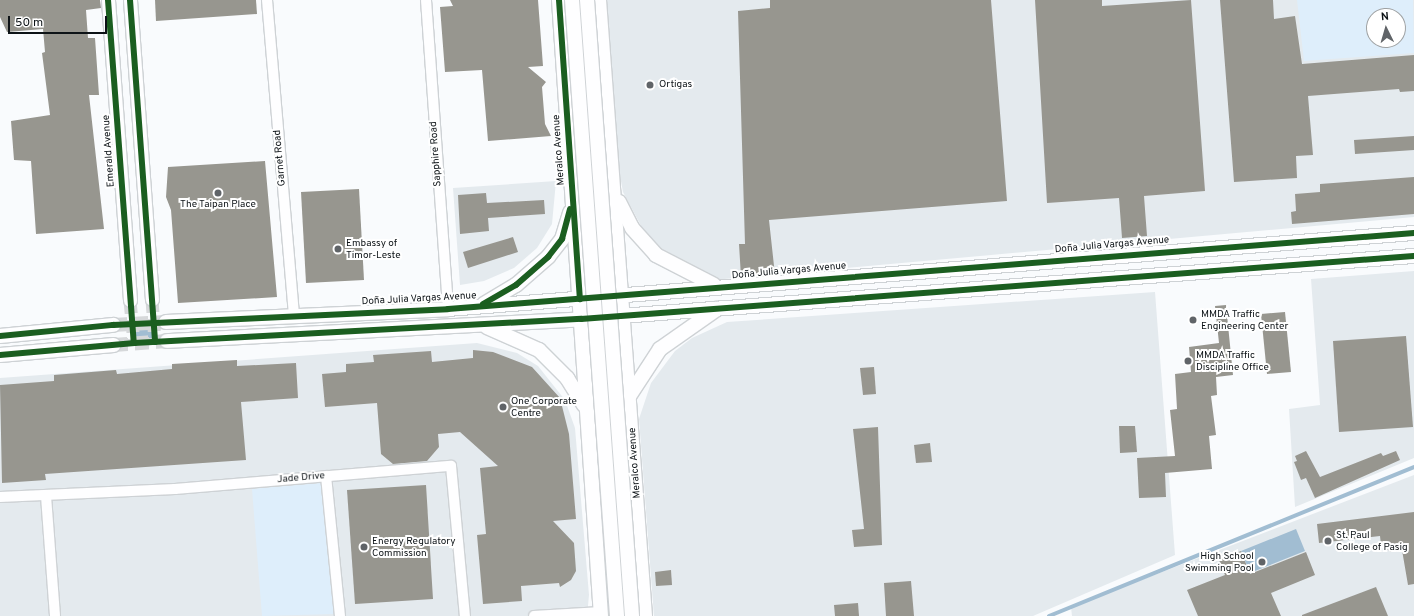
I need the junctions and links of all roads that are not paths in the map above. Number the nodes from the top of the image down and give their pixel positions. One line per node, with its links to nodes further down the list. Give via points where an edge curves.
1 (108, 0): 18 (street, Emerald Avenue)
2 (130, 0): 19 (street)
3 (267, 0): 23 (street, Garnet Road)
4 (426, 0): 22 (street, Sapphire Road)
5 (559, 0): 10 (main road, Meralco Avenue)
6 (572, 0): 46 (main road, bridge)
7 (587, 0): 47 (main road, Meralco Avenue, bridge)
8 (599, 0): 9 (main road, Meralco Avenue)
9 (613, 182): 10 (main road, via 607,195 594,203 580,199); 11 (main road, Meralco Avenue); 14 (main road, via 628,222 646,245 674,266)
10 (572, 189): 17 (main road, Meralco Avenue); 20 (main road, via 565,230 551,254 516,285)
11 (615, 208): 15 (main road, Meralco Avenue); 16 (main road, via 608,214 604,228)
12 (1414, 233): 14 (main road, Doña Julia Vargas Avenue)
13 (1414, 256): 21 (main road)
14 (718, 287): 15 (main road, Doña Julia Vargas Avenue)
15 (624, 294): 16 (main road, Doña Julia Vargas Avenue); 24 (main road, Meralco Avenue)
16 (606, 296): 17 (main road, Doña Julia Vargas Avenue); 25 (main road)
17 (580, 299): 20 (main road, Doña Julia Vargas Avenue); 26 (main road, Meralco Avenue)
18 (130, 300)
19 (152, 300)
20 (479, 306): 22 (main road, Doña Julia Vargas Avenue)
21 (722, 306): 24 (main road); 34 (main road, via 684,329 660,349)
22 (448, 309): 23 (main road, Doña Julia Vargas Avenue)
23 (294, 315): 27 (main road, Doña Julia Vargas Avenue)
24 (625, 315): 25 (main road); 34 (main road, Meralco Avenue)
25 (608, 317): 26 (main road); 34 (main road, via 613,385 622,399)
26 (581, 319): 28 (main road); 35 (main road, Meralco Avenue)
27 (166, 322)
28 (479, 324): 31 (main road); 35 (main road, via 520,339 539,350 574,386)
29 (112, 325): 30 (main road)
30 (0, 336)
31 (167, 341)
32 (114, 345): 33 (main road)
33 (0, 355)
34 (630, 400): 36 (main road, Meralco Avenue)
35 (587, 412): 37 (main road, Meralco Avenue)
36 (635, 464): 37 (main road, via 621,454 608,452); 48 (main road, Meralco Avenue)
37 (590, 467): 41 (main road, Meralco Avenue)
38 (326, 476): 39 (street, Jade Drive); 43 (street); 44 (street, Jade Drive, via 451,466)
39 (46, 496): 40 (street, Jade Drive); 42 (street)
40 (0, 497)
41 (601, 614): 45 (street)
42 (55, 616)
43 (340, 616)
44 (465, 616)
45 (534, 616)
46 (617, 616)
47 (632, 616)
48 (645, 616)

